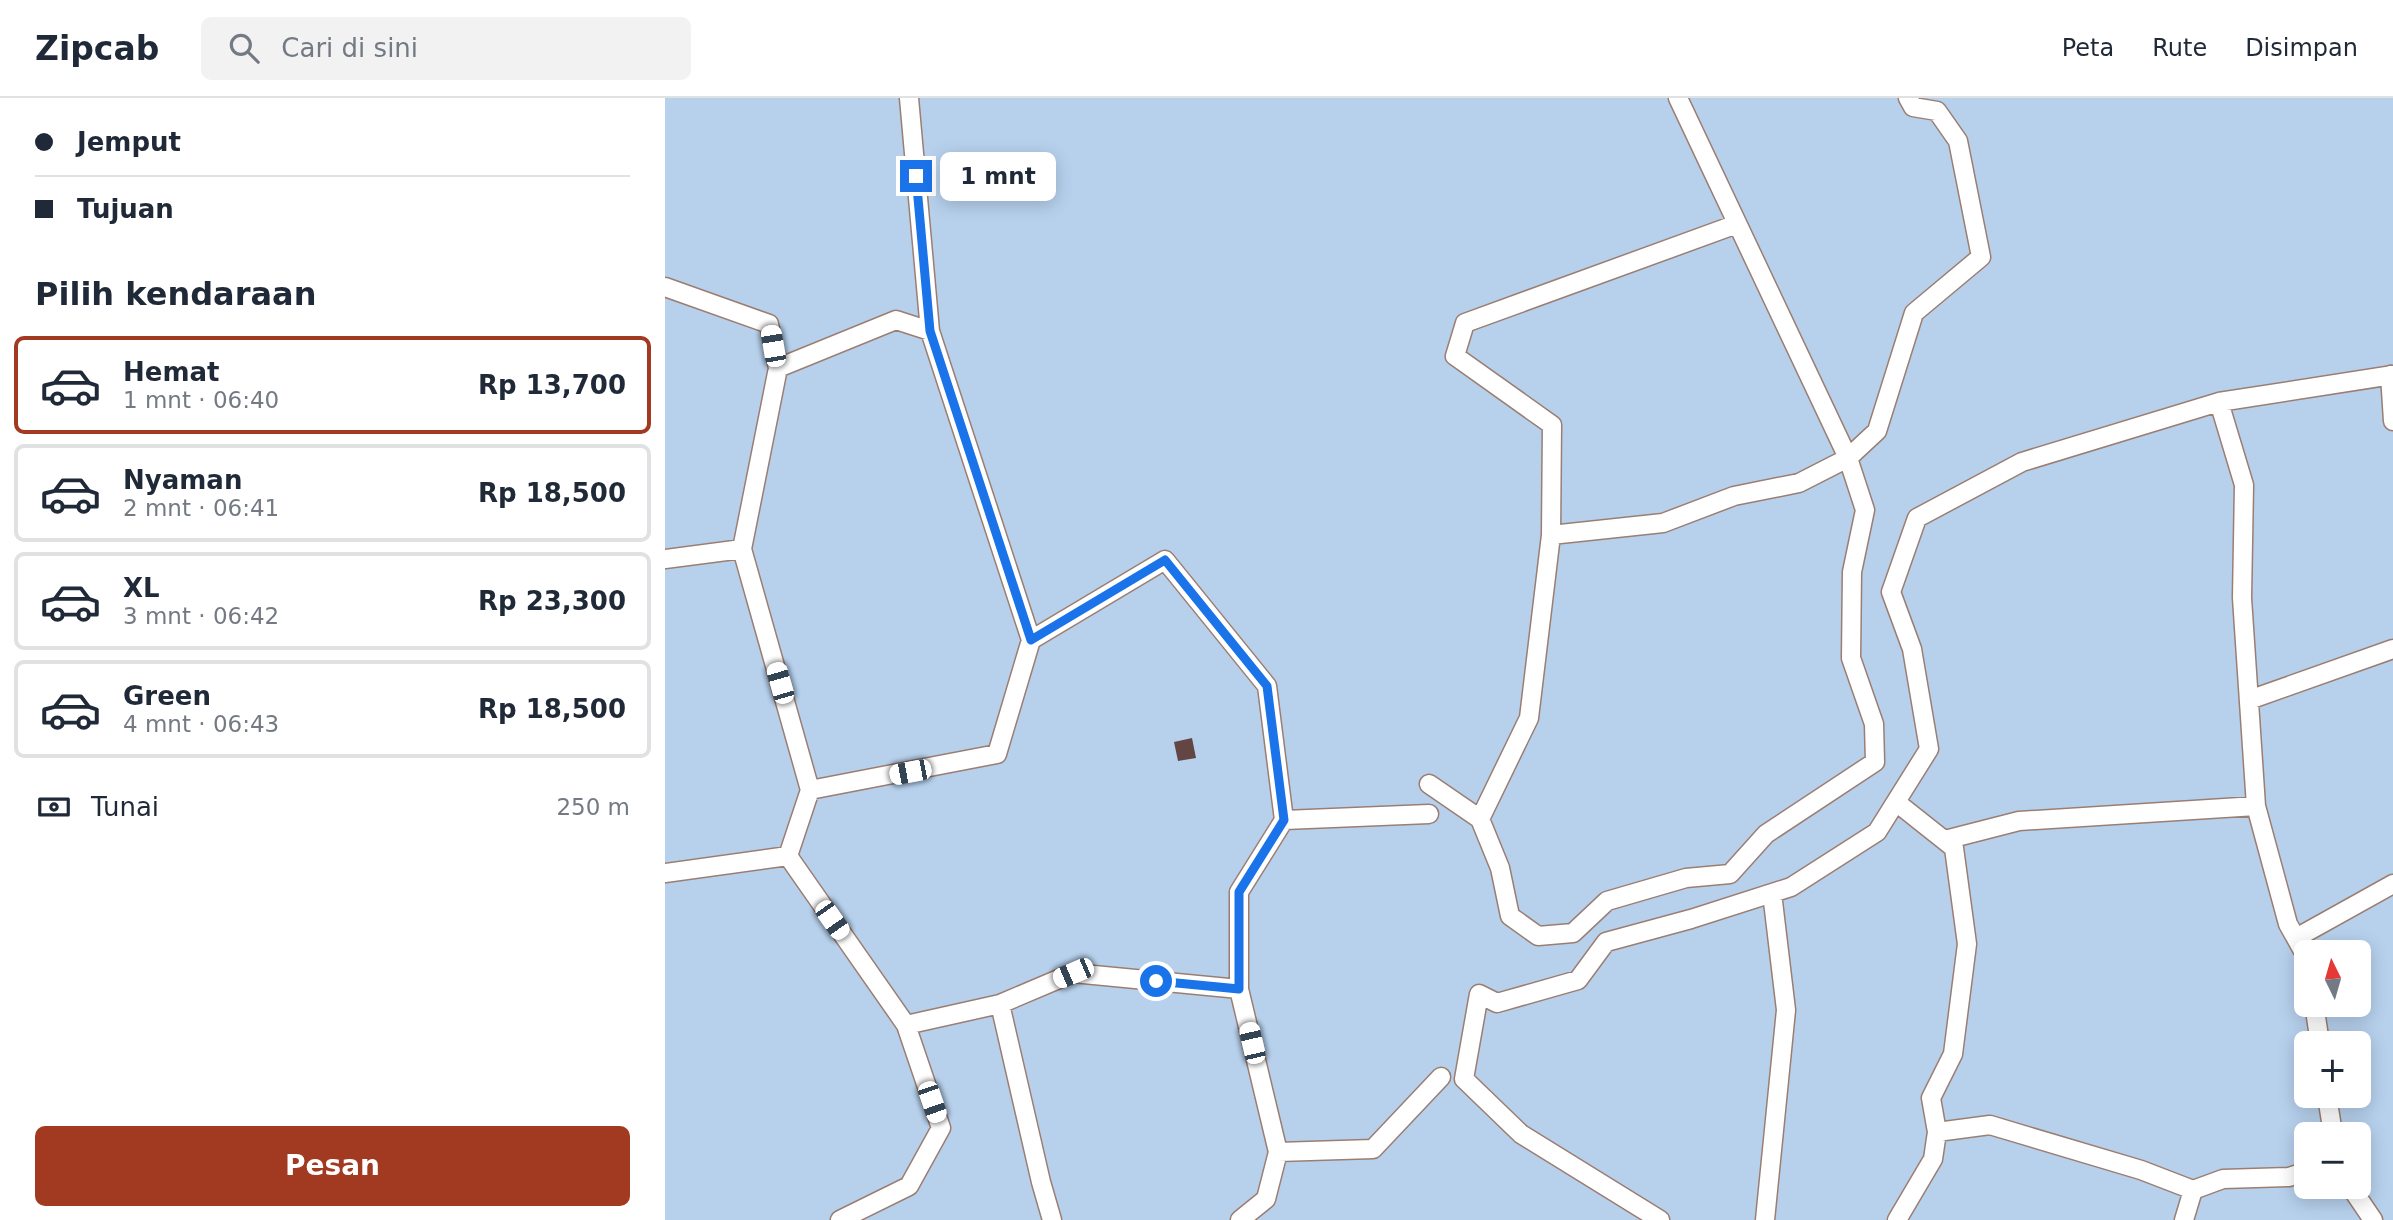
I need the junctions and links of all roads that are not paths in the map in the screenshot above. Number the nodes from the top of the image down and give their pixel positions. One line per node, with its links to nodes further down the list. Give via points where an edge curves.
1 (909, 98): 6 (lane)
2 (1678, 98): 4 (lane)
3 (1908, 98): 11 (lane, via 1913,107 1937,111 1958,141 1981,257 1914,313 1877,431)
4 (1737, 224): 11 (lane); 12 (lane, via 1465,323 1455,356 1552,425)
5 (665, 287): 7 (lane, via 769,324)
6 (930, 331): 7 (lane, via 896,320); 15 (lane)
7 (778, 368): 13 (lane)
8 (2391, 375): 9 (lane); 10 (lane)
9 (2219, 402): 17 (lane, via 2244,485 2242,598); 20 (lane, via 2022,462 1917,519 1891,592 1912,649 1929,749)
10 (2393, 421)
11 (1848, 458): 12 (lane, via 1799,484 1734,495 1663,523); 23 (lane, via 1865,510 1852,572 1851,658 1874,724 1875,762 1766,834 1730,874 1686,878 1607,901 1573,933 1538,936 1510,916 1500,868)
12 (1551, 535): 23 (lane, via 1529,718)
13 (742, 549): 14 (lane); 19 (lane)
14 (665, 559)
15 (1031, 640): 19 (lane, via 997,754); 24 (lane, via 1165,560 1267,686)
16 (2393, 649): 17 (lane)
17 (2249, 700): 21 (lane)
18 (1429, 784): 23 (lane)
19 (810, 790): 26 (lane)
20 (1896, 802): 25 (lane); 29 (lane, via 1877,832 1791,887)
21 (2256, 806): 25 (lane, via 2019,821); 30 (lane)
22 (1429, 814): 24 (lane)
23 (1481, 819)
24 (1284, 820): 31 (lane, via 1239,892)
25 (1945, 840): 35 (lane, via 1954,848 1967,944 1953,1054 1931,1098)
26 (788, 856): 27 (lane); 33 (lane)
27 (665, 873)
28 (2393, 884): 30 (lane)
29 (1772, 893): 43 (lane, via 1606,942 1578,980 1497,1003 1479,994 1464,1079 1521,1134); 44 (lane, via 1786,1010)
30 (2296, 939)
31 (1239, 989): 32 (lane, via 1073,973); 36 (lane)
32 (1000, 1004): 33 (lane); 41 (lane)
33 (906, 1025): 40 (lane, via 941,1128 909,1186)
34 (1441, 1077): 36 (lane, via 1374,1149)
35 (1937, 1132): 38 (lane, via 1990,1125); 45 (lane, via 1933,1159)
36 (1278, 1152): 42 (lane, via 1266,1199)
37 (2294, 1175): 38 (lane, via 2223,1179)
38 (2193, 1190): 46 (lane)
39 (2359, 1199): 47 (lane)
40 (840, 1220)
41 (1052, 1220)
42 (1240, 1220)
43 (1660, 1220)
44 (1765, 1220)
45 (1898, 1220)
46 (2184, 1220)
47 (2373, 1220)

